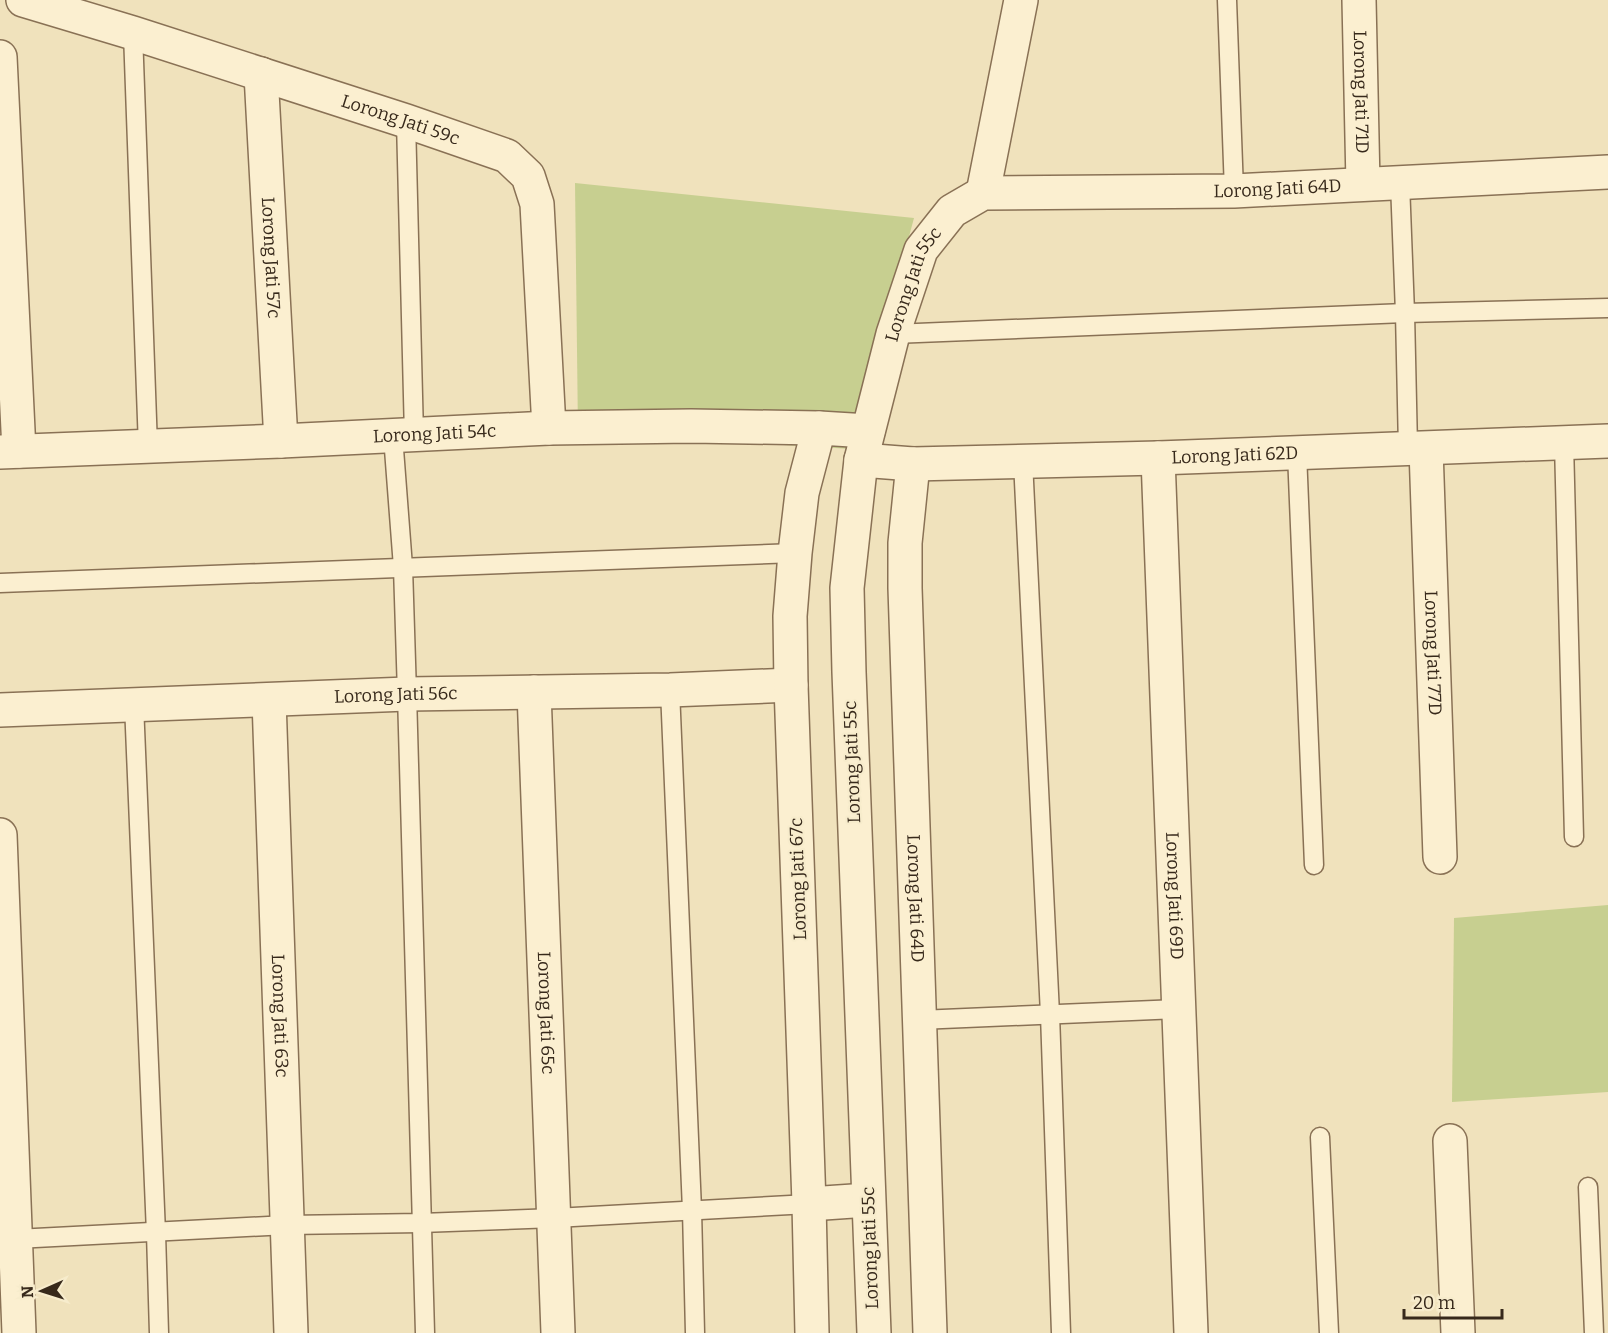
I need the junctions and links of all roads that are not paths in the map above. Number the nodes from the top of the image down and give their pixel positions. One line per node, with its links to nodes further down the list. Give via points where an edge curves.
1 (23, 0): 5 (street, Lorong Jati 59c)
2 (1021, 0): 13 (street)
3 (1227, 0): 12 (lane)
4 (1359, 0): 11 (street, Lorong Jati 71D)
5 (133, 33): 7 (street, Lorong Jati 59c); 25 (lane)
6 (0, 57): 27 (street)
7 (261, 74): 8 (street, Lorong Jati 59c); 21 (street, Lorong Jati 57c)
8 (406, 121): 18 (street, Lorong Jati 59c, via 507,156 528,176 537,204); 20 (lane)
9 (1608, 172): 10 (street, Lorong Jati 64D)
10 (1400, 183): 11 (street, Lorong Jati 64D); 16 (lane)
11 (1363, 184): 12 (street, Lorong Jati 64D)
12 (1234, 191): 13 (street, Lorong Jati 64D)
13 (983, 193): 14 (street, Lorong Jati 64D)
14 (952, 211): 17 (street, Lorong Jati 55c, via 921,250)
15 (1608, 308): 16 (lane)
16 (1406, 313): 17 (lane); 26 (lane)
17 (892, 334): 24 (street, Lorong Jati 55c)
18 (549, 428): 19 (street, Lorong Jati 54c); 20 (street, Lorong Jati 54c)
19 (819, 428): 24 (street, Lorong Jati 54c); 32 (street, Lorong Jati 67c, via 802,494)
20 (404, 435): 21 (street, Lorong Jati 54c); 33 (lane)
21 (281, 441): 25 (street, Lorong Jati 54c)
22 (1608, 441): 23 (street, Lorong Jati 62D)
23 (1564, 443): 26 (street, Lorong Jati 62D); 43 (lane)
24 (865, 446): 31 (street, Lorong Jati 62D); 52 (street, Lorong Jati 55c, via 847,588)
25 (148, 447): 27 (street, Lorong Jati 54c)
26 (1417, 449): 28 (street, Lorong Jati 62D); 44 (street, Lorong Jati 77D)
27 (10, 452)
28 (1297, 453): 29 (street, Lorong Jati 62D); 45 (lane)
29 (1158, 458): 30 (street, Lorong Jati 62D); 46 (street, Lorong Jati 69D)
30 (1023, 461): 31 (street, Lorong Jati 62D); 47 (lane)
31 (913, 464): 48 (street, Lorong Jati 64D, via 904,543)
32 (795, 553): 33 (lane); 35 (street, Lorong Jati 67c, via 790,616)
33 (403, 567): 34 (lane); 38 (lane)
34 (0, 583)
35 (791, 685): 36 (street, Lorong Jati 56c); 53 (street, Lorong Jati 67c)
36 (670, 690): 37 (street, Lorong Jati 56c); 54 (lane)
37 (534, 692): 38 (street, Lorong Jati 56c); 55 (street, Lorong Jati 65c)
38 (407, 694): 39 (street, Lorong Jati 56c); 56 (lane)
39 (269, 700): 40 (street, Lorong Jati 56c); 57 (street, Lorong Jati 63c)
40 (134, 704): 41 (street, Lorong Jati 56c); 58 (lane)
41 (0, 710)
42 (0, 835): 59 (street)
43 (1574, 837)
44 (1440, 857)
45 (1314, 866)
46 (1178, 1009): 47 (lane); 70 (street, Lorong Jati 69D)
47 (1050, 1014): 48 (lane); 69 (lane)
48 (919, 1020): 68 (street, Lorong Jati 64D)
49 (1320, 1137): 71 (lane)
50 (1450, 1141): 72 (street)
51 (1588, 1187): 73 (lane)
52 (868, 1200): 53 (street); 67 (street, Lorong Jati 55c)
53 (809, 1204): 54 (lane); 66 (street, Lorong Jati 67c)
54 (692, 1210): 55 (lane); 65 (lane)
55 (555, 1218): 56 (lane); 64 (street, Lorong Jati 65c)
56 (421, 1223): 57 (lane); 63 (lane)
57 (287, 1225): 58 (lane); 62 (street, Lorong Jati 63c)
58 (156, 1233): 59 (lane); 61 (lane)
59 (16, 1239): 60 (street)
60 (19, 1333)
61 (159, 1333)
62 (291, 1333)
63 (424, 1333)
64 (558, 1333)
65 (695, 1333)
66 (812, 1333)
67 (874, 1333)
68 (930, 1333)
69 (1061, 1333)
70 (1191, 1333)
71 (1329, 1333)
72 (1458, 1333)
73 (1594, 1333)

